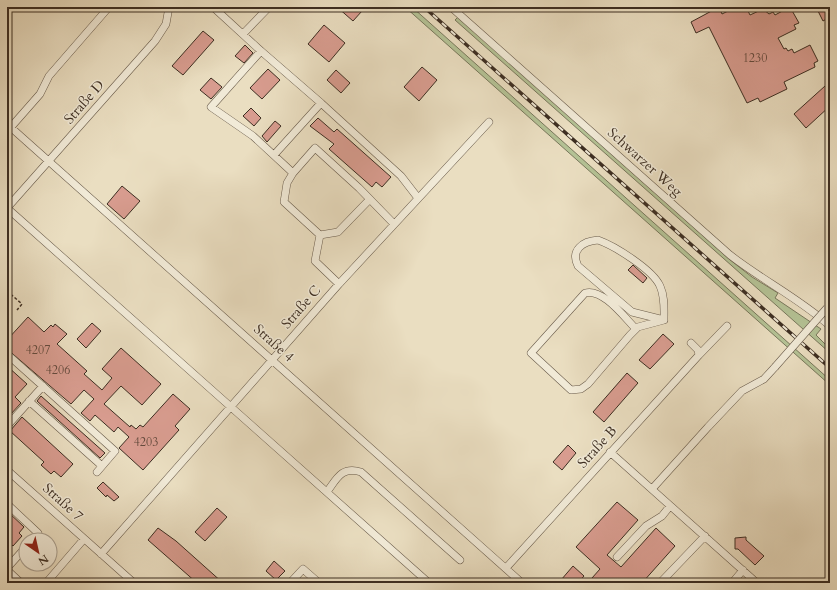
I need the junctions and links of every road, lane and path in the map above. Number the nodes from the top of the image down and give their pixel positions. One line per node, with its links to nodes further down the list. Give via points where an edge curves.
1 (109, 7): 10 (street, via 49,76 40,94)
2 (170, 7): 12 (street, Straße D, via 166,24 155,41)
3 (212, 7): 6 (street)
4 (269, 7): 6 (street)
5 (451, 7): 25 (street, Schwarzer Weg, via 730,255 811,310)
6 (243, 34): 7 (street)
7 (261, 51): 8 (street); 11 (street, via 211,107 254,136)
8 (321, 103): 11 (street); 14 (street, via 401,176)
9 (489, 122): 14 (street, Straße C)
10 (9, 125): 12 (street, Straße 4)
11 (274, 155): 13 (street)
12 (49, 161): 16 (street, Straße D); 30 (street, Straße 4)
13 (293, 173): 15 (street, via 315,148); 18 (street, via 287,183 284,202)
14 (418, 198): 17 (street, Straße C)
15 (369, 200): 17 (street); 18 (street, via 338,232)
16 (7, 208): 33 (street)
17 (394, 224): 19 (street, Straße C)
18 (320, 235): 19 (street, via 315,261)
19 (339, 284): 30 (street, Straße C)
20 (7, 291): 22 (path, via 22,304)
21 (826, 308): 37 (street, bridge, via 776,367 764,379 742,391)
22 (17, 310)
23 (664, 320): 23 (street, via 639,315 624,307 578,266 575,259 580,247 589,241 598,240 639,263 660,284); 26 (street)
24 (727, 326): 29 (street, Straße B)
25 (830, 326)
26 (636, 330): 26 (street, via 588,384 576,390 571,390 531,353 585,293 591,292 602,296)
27 (691, 343): 29 (street)
28 (7, 354): 31 (street)
29 (699, 355): 35 (street, Straße B)
30 (273, 359): 33 (street, Straße C); 48 (street, Straße 4)
31 (43, 386): 32 (street); 32 (street, via 115,451 99,469)
32 (30, 401): 34 (street)
33 (230, 408): 38 (street); 44 (street, Straße C)
34 (7, 426)
35 (610, 452): 37 (street); 48 (street, Straße B)
36 (7, 470): 43 (street, Straße 7)
37 (652, 489): 40 (street)
38 (327, 492): 47 (street, via 339,475 346,470 361,472); 56 (street)
39 (7, 504): 41 (street)
40 (670, 506): 42 (street); 46 (street, via 662,516 646,526)
41 (38, 532)
42 (704, 536): 50 (street); 58 (street)
43 (84, 538): 44 (street, Straße 7); 52 (street)
44 (101, 554): 53 (street, Straße 7)
45 (18, 556): 49 (street)
46 (617, 557)
47 (460, 560)
48 (506, 568): 57 (street, Straße 4)
49 (7, 569): 51 (street)
50 (743, 570): 59 (street); 60 (street)
51 (21, 583)
52 (46, 583)
53 (134, 583)
54 (290, 583): 55 (street, via 303,569)
55 (319, 583)
56 (429, 583)
57 (522, 583)
58 (660, 583)
59 (732, 583)
60 (757, 583)

